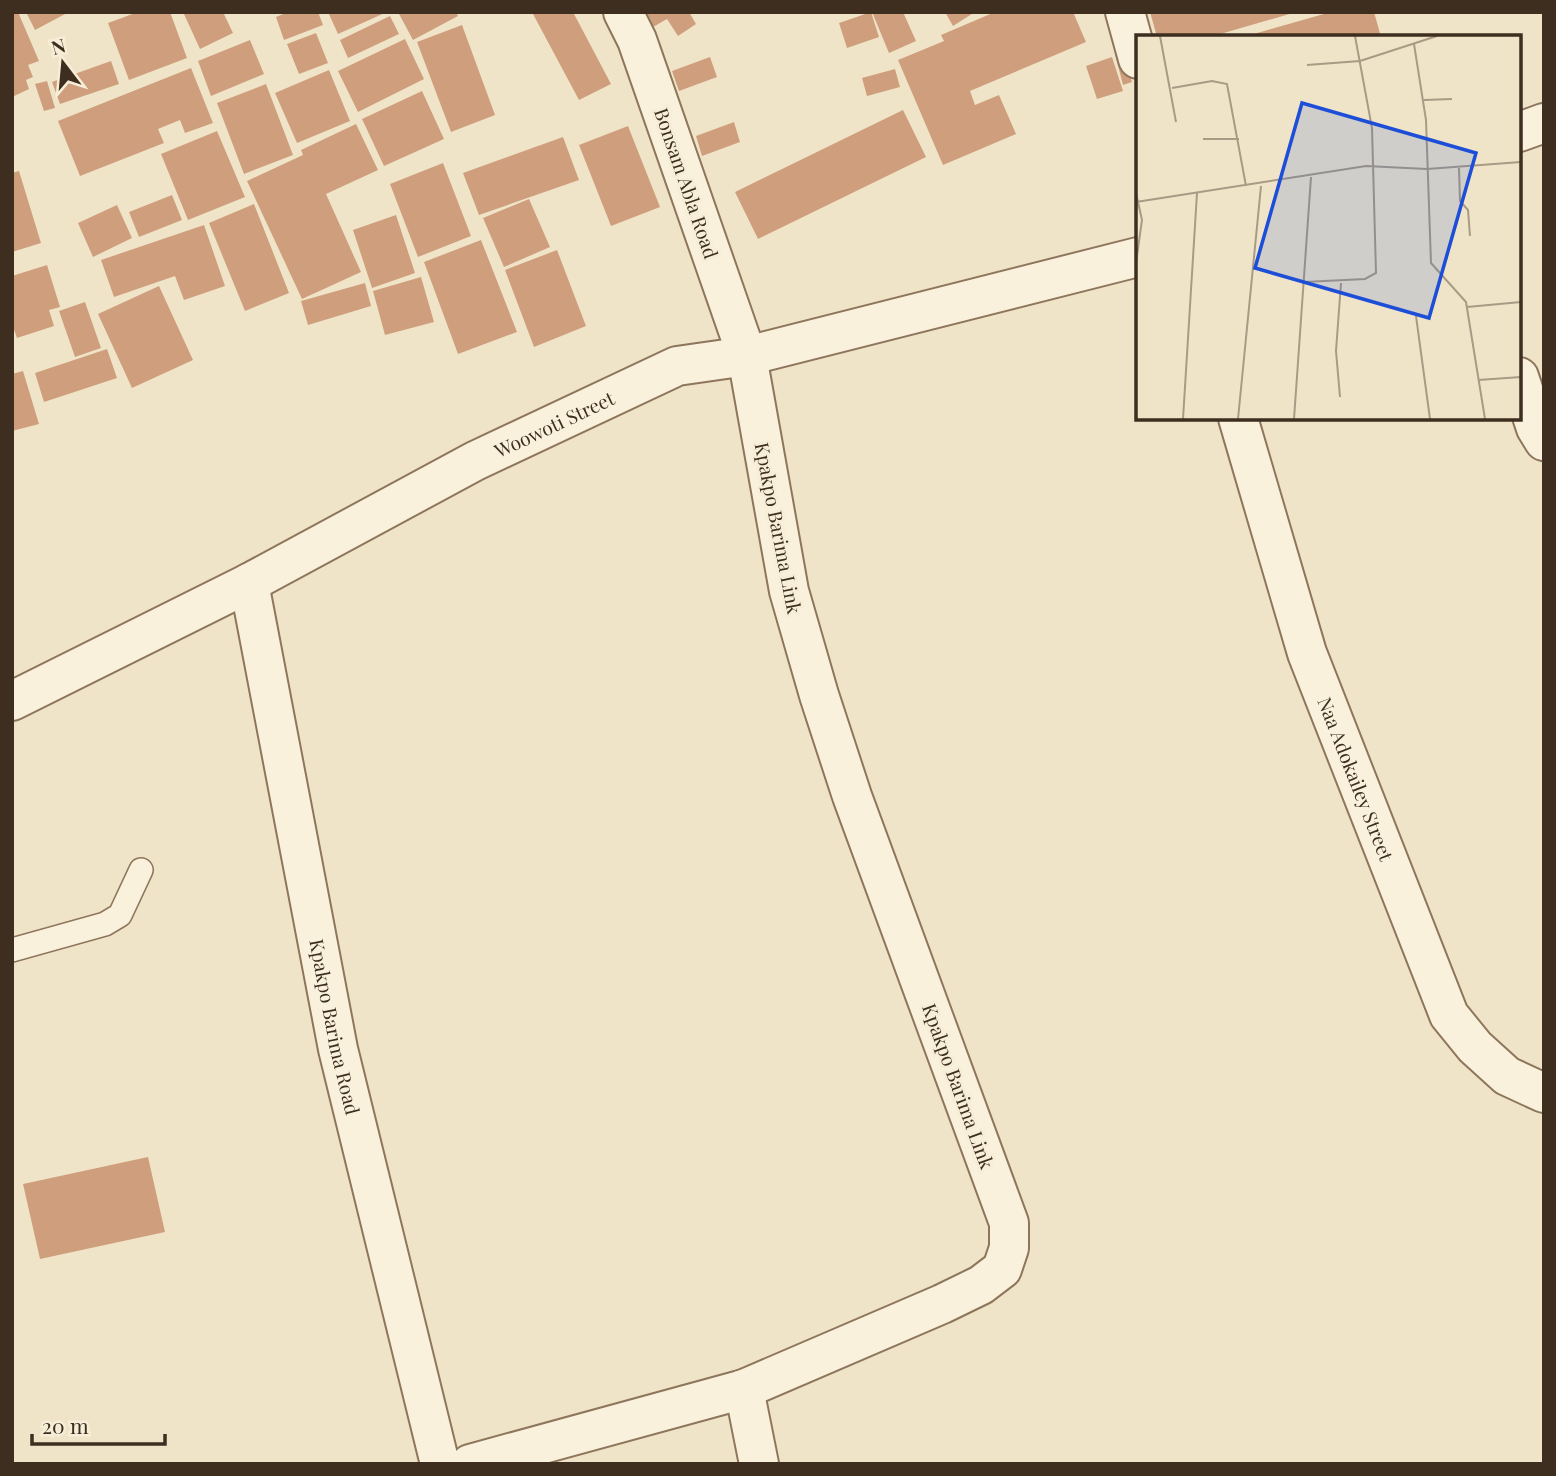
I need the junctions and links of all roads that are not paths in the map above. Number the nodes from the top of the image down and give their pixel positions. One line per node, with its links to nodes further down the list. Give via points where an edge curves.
1 (623, 12): 7 (street, Bonsam Abla Road, via 637,40)
2 (1125, 12): 3 (street)
3 (1136, 52)
4 (1544, 123): 5 (street)
5 (1521, 131)
6 (1136, 258): 7 (street, Woowoti Street)
7 (747, 356): 11 (street, Woowoti Street, via 677,366 626,388 475,461); 16 (street, Kpakpo Barima Link, via 792,604 852,796 1009,1223 1009,1248 1002,1269 981,1285)
8 (1521, 383): 10 (street)
9 (1239, 420): 15 (street, Naa Adokailey Street, via 1307,653 1449,1015 1507,1076)
10 (1544, 441)
11 (249, 583): 12 (street, Woowoti Street); 17 (street, Kpakpo Barima Road, via 338,1049)
12 (12, 701)
13 (141, 870): 14 (lane, via 120,915 105,924)
14 (12, 950)
15 (1544, 1093)
16 (744, 1389): 18 (street, Kpakpo Barima Link); 19 (street)
17 (440, 1464)
18 (470, 1464)
19 (760, 1464)

